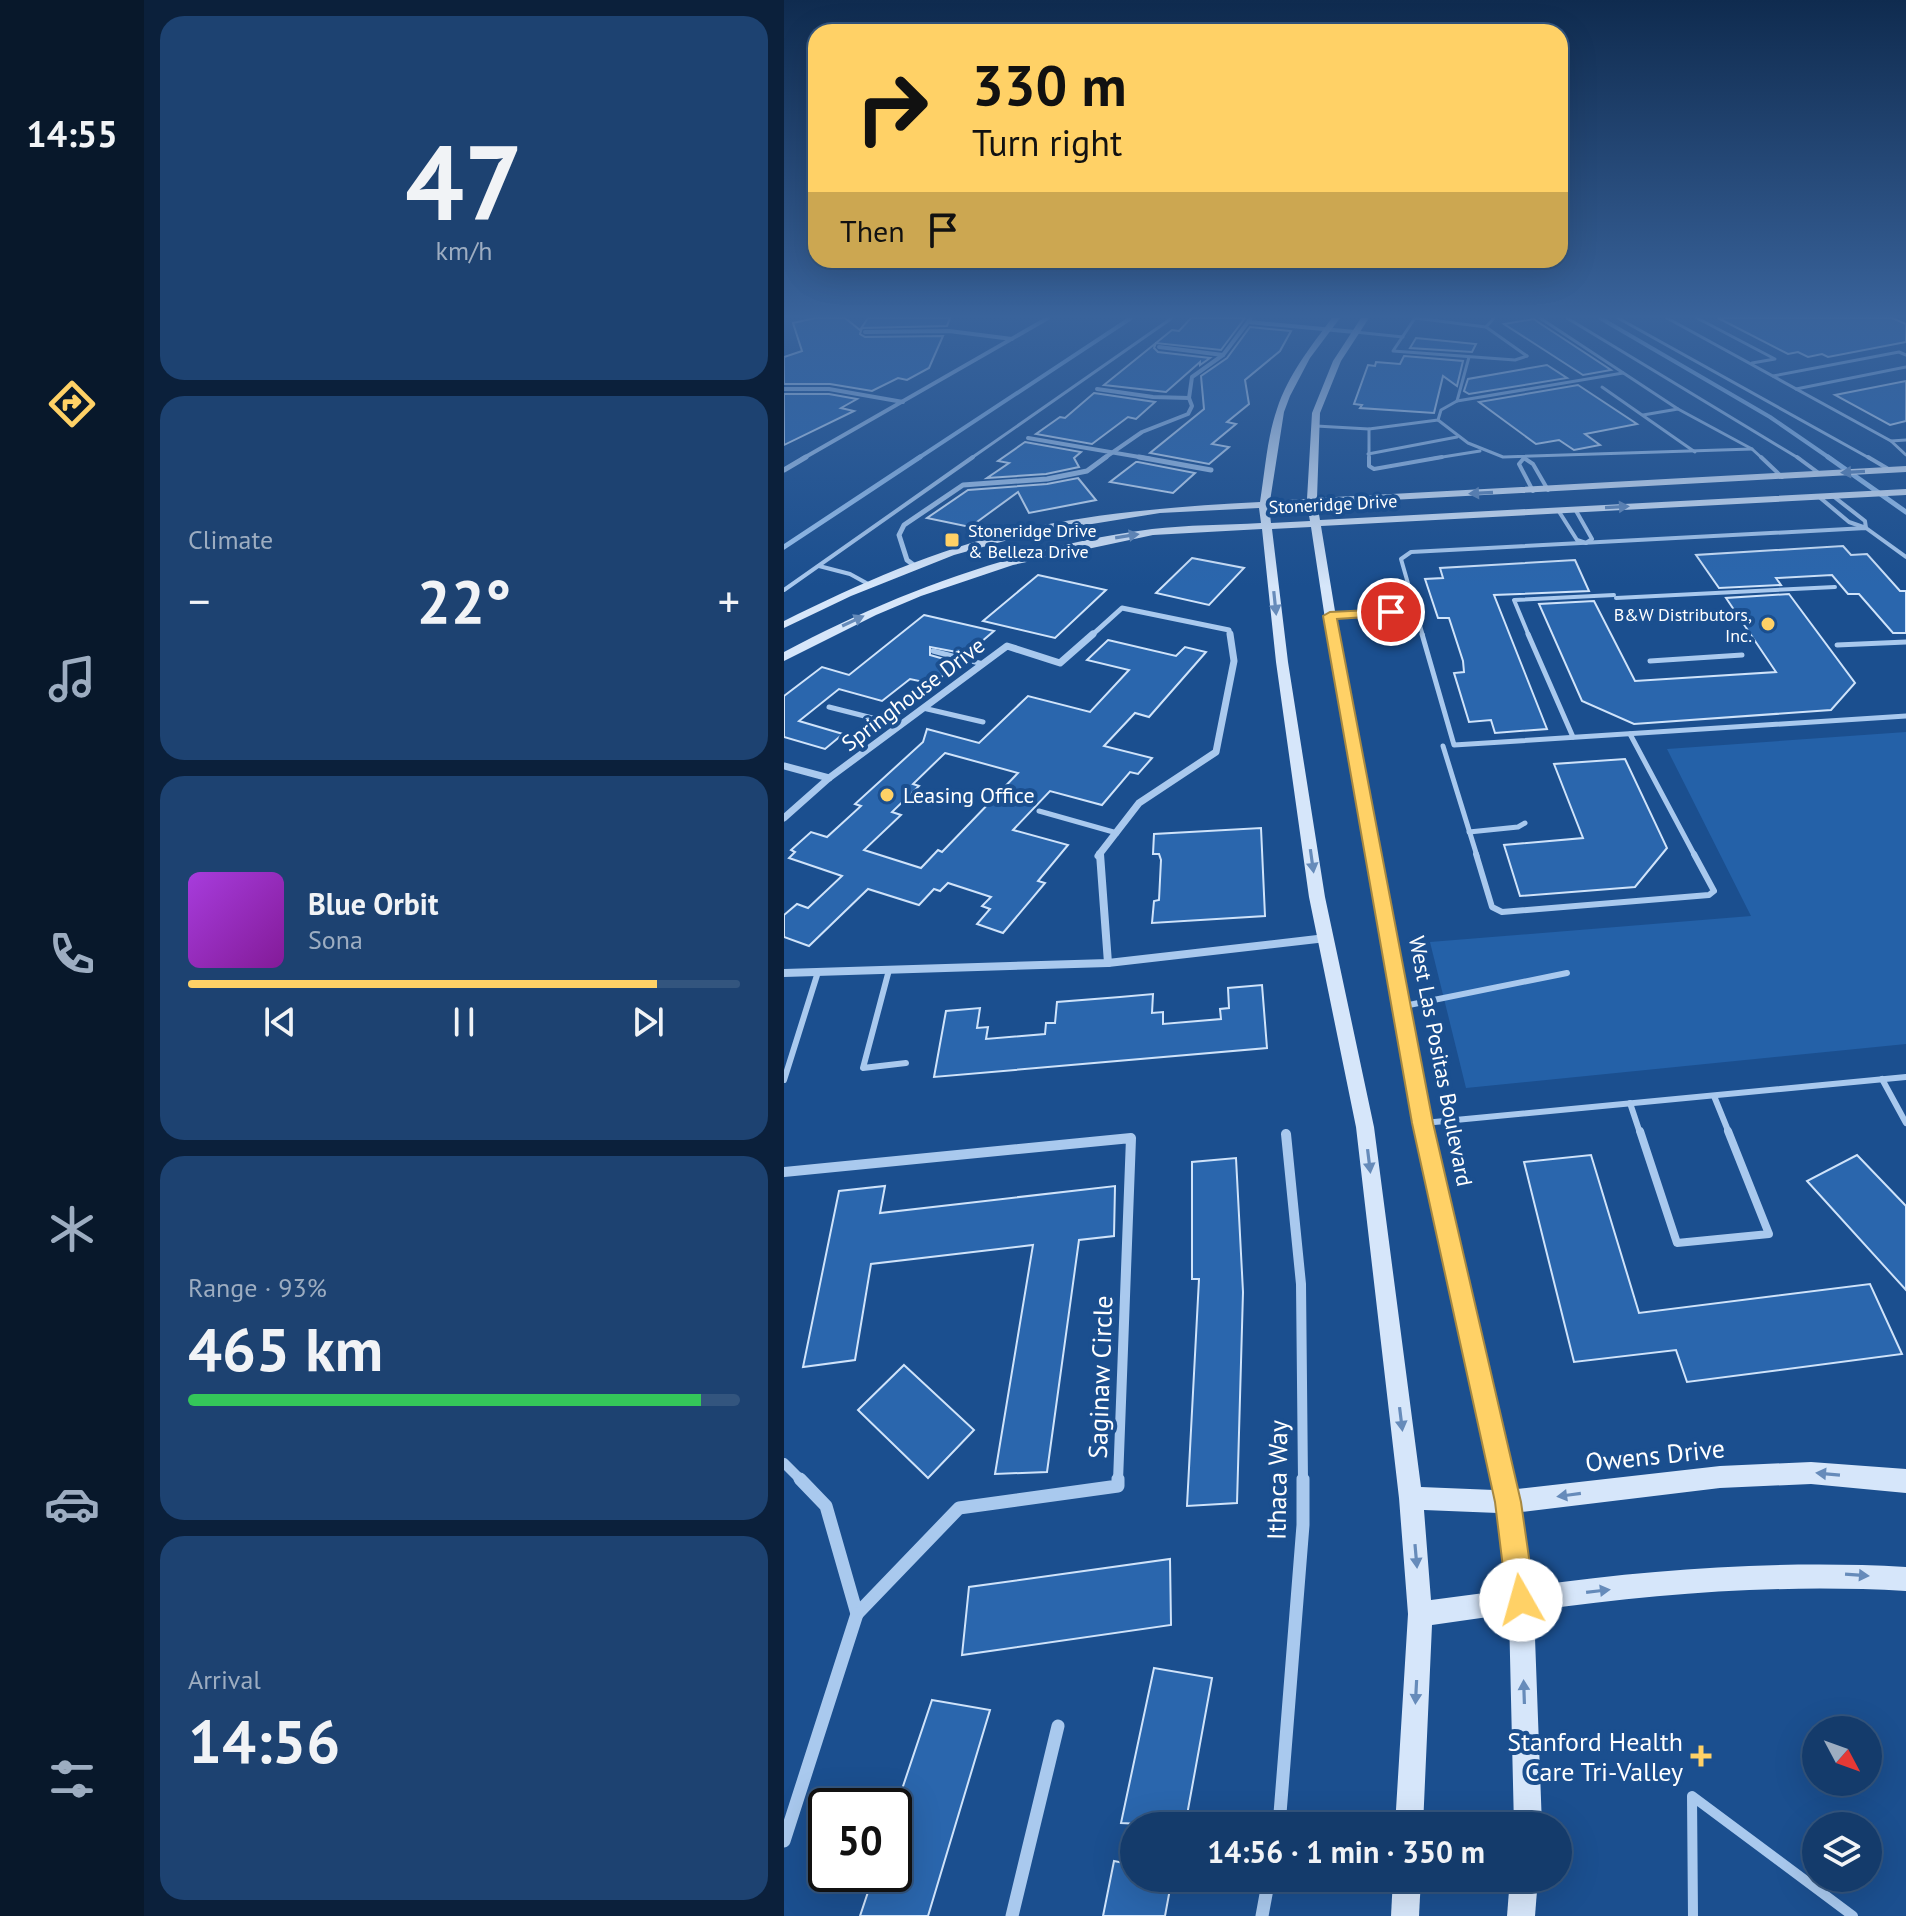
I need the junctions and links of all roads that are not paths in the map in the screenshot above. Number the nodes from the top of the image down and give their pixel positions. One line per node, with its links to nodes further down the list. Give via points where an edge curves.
1 (894, 407): 28 (street)
2 (1045, 407): 48 (lane)
3 (1191, 407): 23 (street, via 1188,414 1142,432)
4 (1282, 407): 40 (main road)
5 (1318, 407): 14 (main road, West Las Positas Boulevard)
6 (1446, 407): 13 (lane)
7 (1632, 407): 12 (lane)
8 (1716, 407): 31 (lane)
9 (1776, 407): 30 (lane)
10 (1830, 407): 19 (lane)
11 (1678, 409): 12 (lane); 20 (lane)
12 (1643, 415): 22 (lane)
13 (1438, 420): 15 (lane); 16 (lane)
14 (1316, 426): 15 (lane); 39 (main road, West Las Positas Boulevard)
15 (1369, 429): 24 (lane)
16 (1457, 437): 21 (lane); 24 (lane)
17 (1028, 438): 23 (street)
18 (1906, 440): 19 (lane)
19 (1891, 441): 25 (lane)
20 (1752, 449): 22 (lane); 32 (lane)
21 (1480, 451): 24 (lane, via 1374,469); 26 (lane)
22 (1695, 452): 26 (lane)
23 (1114, 453): 29 (street); 49 (street, via 1067,477 978,482 946,494 904,525 899,535 907,560)
24 (1368, 454)
25 (1906, 455)
26 (1524, 458): 34 (lane); 35 (lane, via 1519,464)
27 (1906, 469): 30 (main road, Stoneridge Drive)
28 (784, 470)
29 (1211, 470)
30 (1887, 470): 31 (main road, Stoneridge Drive, one-way to 31)
31 (1821, 474): 32 (main road, Stoneridge Drive)
32 (1782, 477): 33 (main road, Stoneridge Drive); 37 (main road)
33 (1686, 481): 34 (main road, Stoneridge Drive); 42 (main road, via 1652,491 1578,496)
34 (1548, 490): 35 (main road, Stoneridge Drive)
35 (1533, 491): 39 (main road, Stoneridge Drive, one-way to 39)
36 (1906, 492): 38 (main road, Stoneridge Drive)
37 (1818, 496): 38 (main road, Stoneridge Drive); 41 (main road, Stoneridge Drive, one-way to 37); 45 (lane, via 1849,522)
38 (1833, 496): 45 (lane, via 1865,521)
39 (1312, 502): 40 (main road, Stoneridge Drive); 43 (main road, West Las Positas Boulevard)
40 (1264, 505): 44 (main road); 49 (main road, Stoneridge Drive, via 1160,510 1071,523)
41 (1575, 509): 42 (main road, Stoneridge Drive); 46 (lane, via 1592,539)
42 (1558, 510): 43 (main road, Stoneridge Drive); 46 (lane, via 1577,540)
43 (1316, 523): 44 (main road, Stoneridge Drive); 54 (main road, West Las Positas Boulevard)
44 (1266, 526): 60 (main road, Stoneridge Drive, one-way to 44, via 876,610 1005,562 1153,532); 78 (main road, one-way to 78)
45 (1866, 528): 46 (lane); 47 (lane)
46 (1586, 543): 53 (lane, via 1411,552 1401,559)
47 (1906, 557)
48 (819, 566): 50 (lane); 52 (lane)
49 (915, 566): 50 (main road, Stoneridge Drive)
50 (870, 585): 55 (main road, Stoneridge Drive)
51 (1835, 587): 69 (lane, via 1514,600)
52 (784, 590)
53 (1414, 611): 54 (lane); 69 (lane, via 1454,745)
54 (1330, 616): 84 (main road, West Las Positas Boulevard)
55 (784, 625)
56 (1906, 642): 57 (lane)
57 (1837, 645)
58 (933, 651): 62 (lane)
59 (1742, 655): 61 (lane)
60 (784, 657)
61 (1650, 661)
62 (983, 664): 64 (street, Springhouse Drive); 77 (street, Springhouse Drive, via 1007,646 1060,663 1122,608 1229,630 1234,661 1216,752 1139,803)
63 (829, 707): 67 (lane)
64 (923, 708): 66 (lane); 67 (street, Springhouse Drive)
65 (1906, 716): 68 (lane)
66 (983, 722)
67 (900, 725): 72 (street, Springhouse Drive)
68 (1629, 734): 69 (lane); 76 (lane, via 1714,891 1709,895 1502,912 1492,907)
69 (1573, 737)
70 (1443, 746): 76 (lane)
71 (784, 766): 72 (street, Springhouse Drive)
72 (829, 778): 74 (street, Springhouse Drive)
73 (1039, 811): 77 (lane)
74 (784, 818)
75 (1525, 823): 76 (lane)
76 (1469, 832)
77 (1117, 833): 79 (street, Springhouse Drive, via 1098,857)
78 (1326, 938): 79 (street); 97 (main road, one-way to 97, via 1365,1127)
79 (1108, 963): 80 (street)
80 (889, 970): 81 (street); 85 (lane, via 863,1068)
81 (818, 972): 82 (street); 88 (lane)
82 (784, 973)
83 (1567, 973): 84 (lane)
84 (1400, 1006): 91 (main road, West Las Positas Boulevard)
85 (906, 1063)
86 (1906, 1077): 87 (lane)
87 (1882, 1079): 89 (lane); 92 (lane)
88 (784, 1080)
89 (1714, 1096): 90 (lane); 90 (lane, via 1769,1234 1677,1243)
90 (1630, 1103): 91 (lane)
91 (1423, 1123): 98 (main road, West Las Positas Boulevard)
92 (1906, 1123)
93 (1286, 1134): 104 (street, Ithaca Way, via 1301,1284 1303,1525)
94 (784, 1172): 101 (street, Saginaw Circle, via 1131,1138 1118,1486 959,1508)
95 (784, 1463): 101 (street, via 826,1506)
96 (1906, 1481): 98 (main road, Owens Drive, one-way to 98, via 1811,1473 1720,1477)
97 (1411, 1498): 98 (main road, Owens Drive); 102 (main road, one-way to 102)
98 (1508, 1502): 100 (main road, West Las Positas Boulevard)
99 (1906, 1579): 100 (main road, one-way to 99, via 1694,1580 1845,1574)
100 (1521, 1600): 102 (main road); 106 (main road, West Las Positas Boulevard, one-way to 100)
101 (857, 1614): 107 (street)
102 (1420, 1614): 105 (main road, one-way to 105)
103 (1058, 1726): 111 (street)
104 (1280, 1812)
105 (1410, 1812)
106 (1528, 1812)
107 (784, 1841)
108 (1266, 1892): 112 (street)
109 (1406, 1892): 113 (main road)
110 (1523, 1892): 114 (main road)
111 (1012, 1916)
112 (1262, 1916)
113 (1405, 1916)
114 (1521, 1916)
115 (1693, 1916): 116 (lane, via 1692,1796)
116 (1853, 1916)

